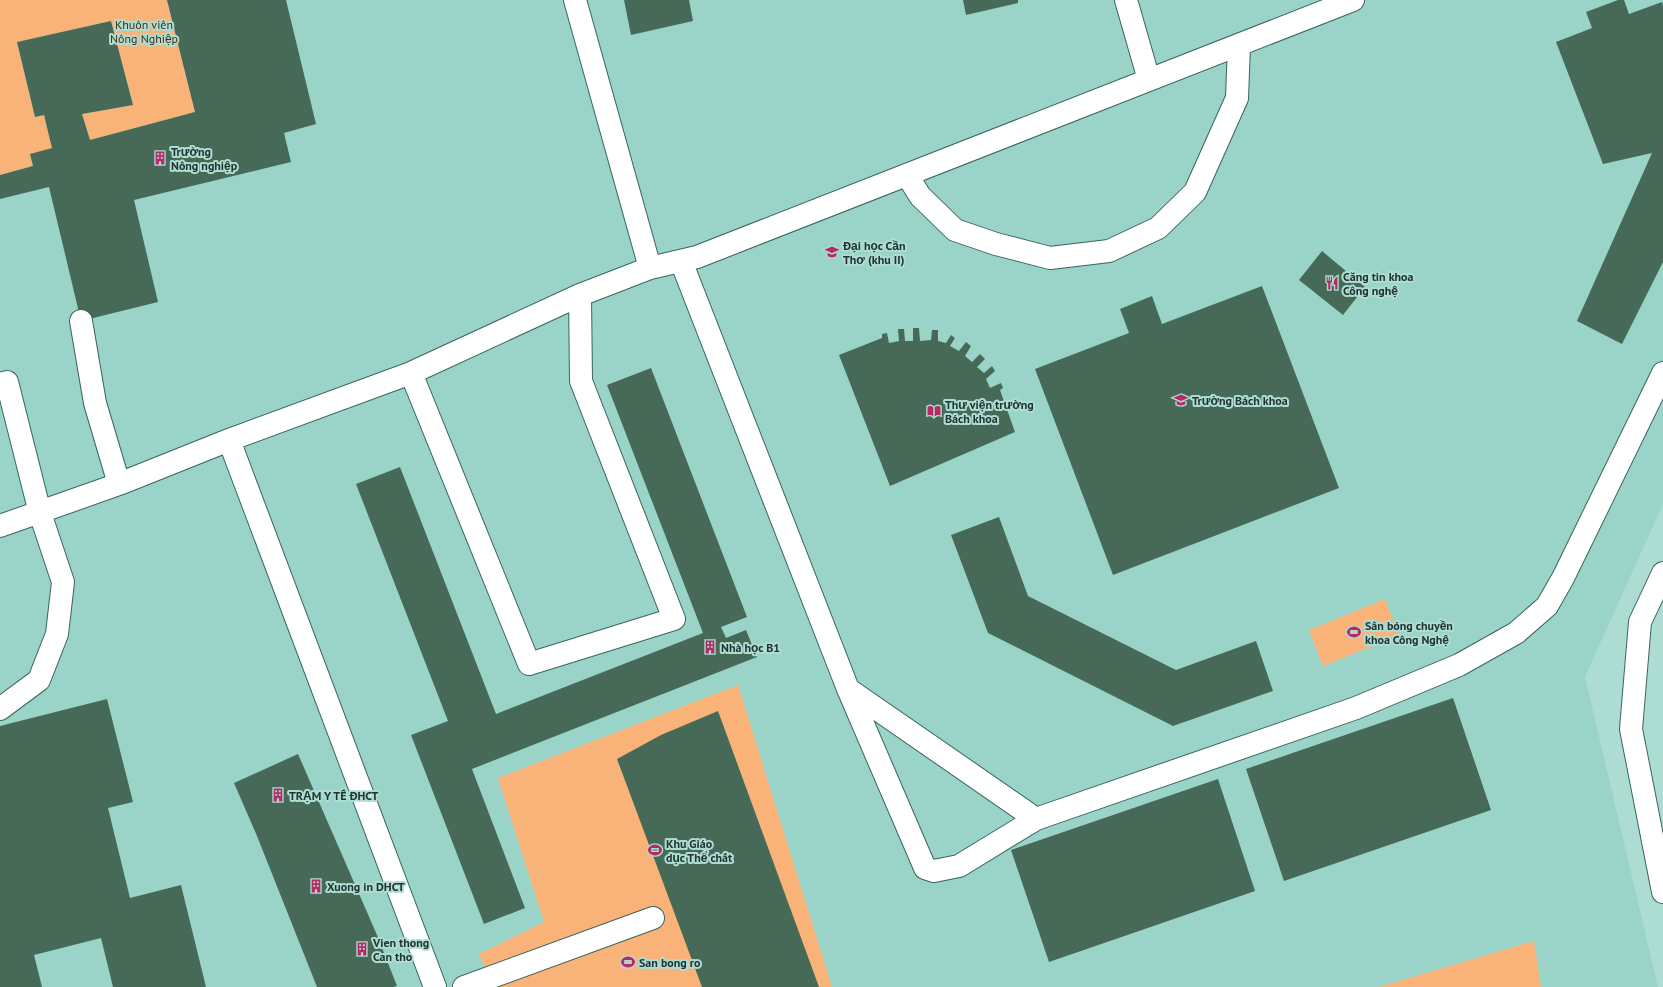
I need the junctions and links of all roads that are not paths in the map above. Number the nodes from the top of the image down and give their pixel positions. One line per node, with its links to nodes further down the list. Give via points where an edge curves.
1 (575, 0): 8 (street)
2 (1126, 0): 5 (street)
3 (1353, 0): 4 (street)
4 (1239, 45): 5 (street); 6 (street, via 1237,98 1195,192 1158,228 1109,251 1050,258 955,230 920,196)
5 (1149, 80): 6 (street)
6 (907, 174): 7 (street, via 697,257)
7 (681, 261): 8 (street); 19 (street)
8 (650, 268): 9 (street)
9 (580, 295): 11 (street); 11 (street, via 581,381 674,619 529,664)
10 (81, 321): 15 (street, via 94,403)
11 (411, 373): 14 (street)
12 (1663, 373): 21 (street, via 1563,578 1547,606 1516,633 1459,665 1356,708)
13 (0, 384): 16 (street, via 7,382)
14 (229, 440): 15 (street); 24 (street)
15 (119, 484): 16 (street)
16 (40, 513): 17 (street); 20 (street, via 63,582 57,634 39,680)
17 (0, 526)
18 (1663, 574): 22 (street, via 1640,622 1631,729)
19 (848, 689): 21 (street); 21 (street, via 925,868 934,871 959,866)
20 (0, 709)
21 (1036, 819)
22 (1663, 892)
23 (653, 918): 25 (street)
24 (435, 987)
25 (464, 987)

